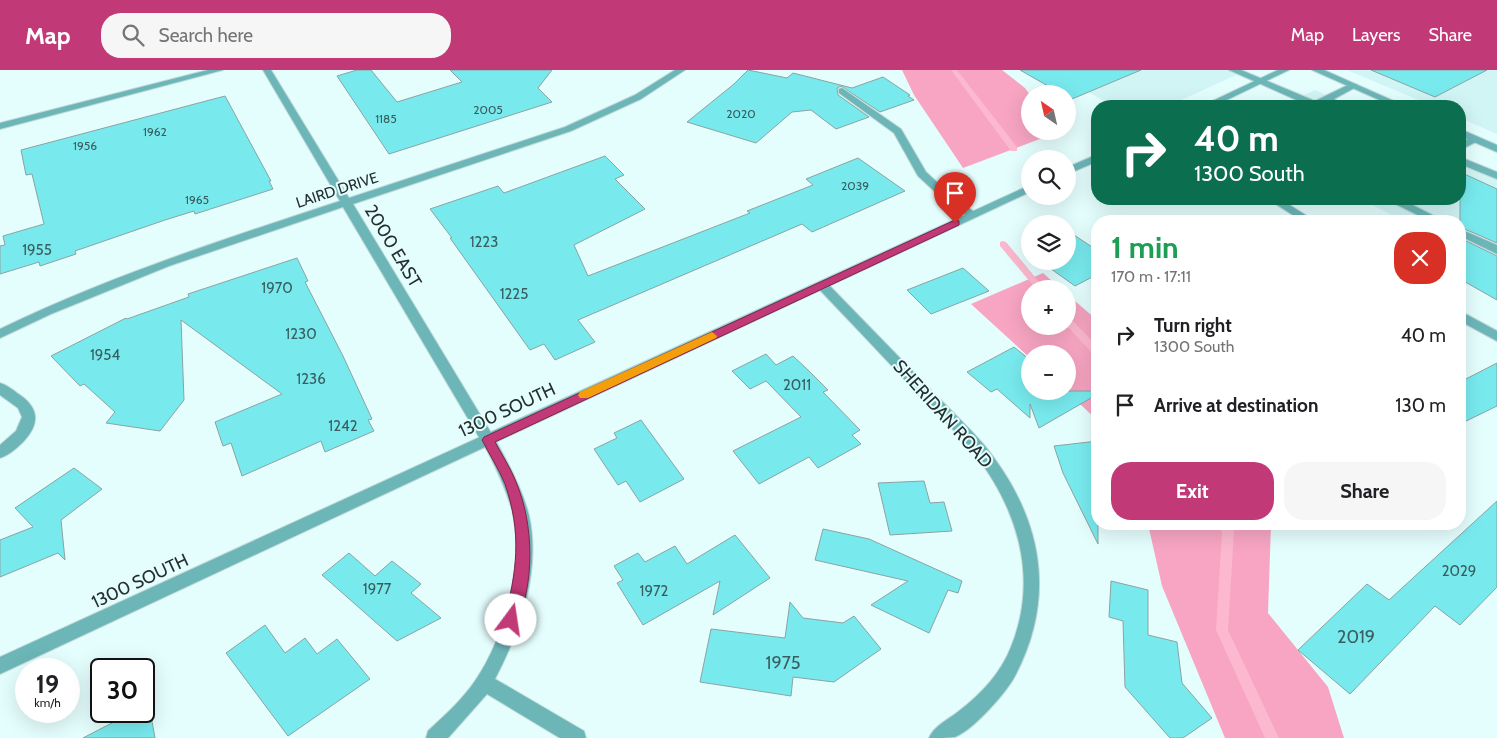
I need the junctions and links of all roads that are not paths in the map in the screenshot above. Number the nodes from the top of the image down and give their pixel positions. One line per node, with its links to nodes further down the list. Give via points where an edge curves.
1 (219, 70): 14 (street)
2 (267, 70): 24 (street, 2000 EAST)
3 (682, 70): 24 (street, LAIRD DRIVE, via 638,97 568,129)
4 (1233, 70): 7 (street)
5 (1285, 70): 7 (street)
6 (1316, 70): 8 (street)
7 (1260, 82): 11 (street); 12 (street)
8 (1353, 86): 10 (street); 13 (street)
9 (842, 90): 27 (street, via 898,131 922,174)
10 (1326, 99)
11 (1220, 100)
12 (1303, 100)
13 (1386, 100)
14 (0, 126)
15 (1466, 135): 16 (street)
16 (1474, 139): 17 (street); 18 (street)
17 (1466, 143)
18 (1497, 149)
19 (1091, 160): 21 (street)
20 (1466, 163): 22 (lane)
21 (1076, 167)
22 (1497, 176)
23 (1021, 192): 27 (street, 1300 SOUTH)
24 (347, 204): 34 (street, LAIRD DRIVE, via 147,270); 37 (street, 2000 EAST)
25 (1283, 205): 28 (street)
26 (1405, 205): 29 (street)
27 (972, 215): 32 (street, 1300 SOUTH)
28 (1300, 215)
29 (1426, 215)
30 (1466, 235): 31 (street)
31 (1497, 250)
32 (822, 285): 37 (street, 1300 SOUTH); 43 (street, SHERIDAN ROAD, via 978,448 1016,507 1027,542 1032,580 1028,618 1016,657 995,690 965,720)
33 (1466, 319): 35 (street)
34 (0, 334)
35 (1497, 337)
36 (0, 388): 38 (street, via 23,405 28,412 28,420 25,429)
37 (488, 440): 39 (street, 1300 SOUTH); 40 (street, 2000 EAST, via 504,468 518,504 523,527 523,554 520,586 511,620)
38 (0, 452)
39 (0, 666)
40 (484, 682): 41 (street, 2000 EAST); 42 (street)
41 (435, 738)
42 (577, 738)
43 (938, 738)

